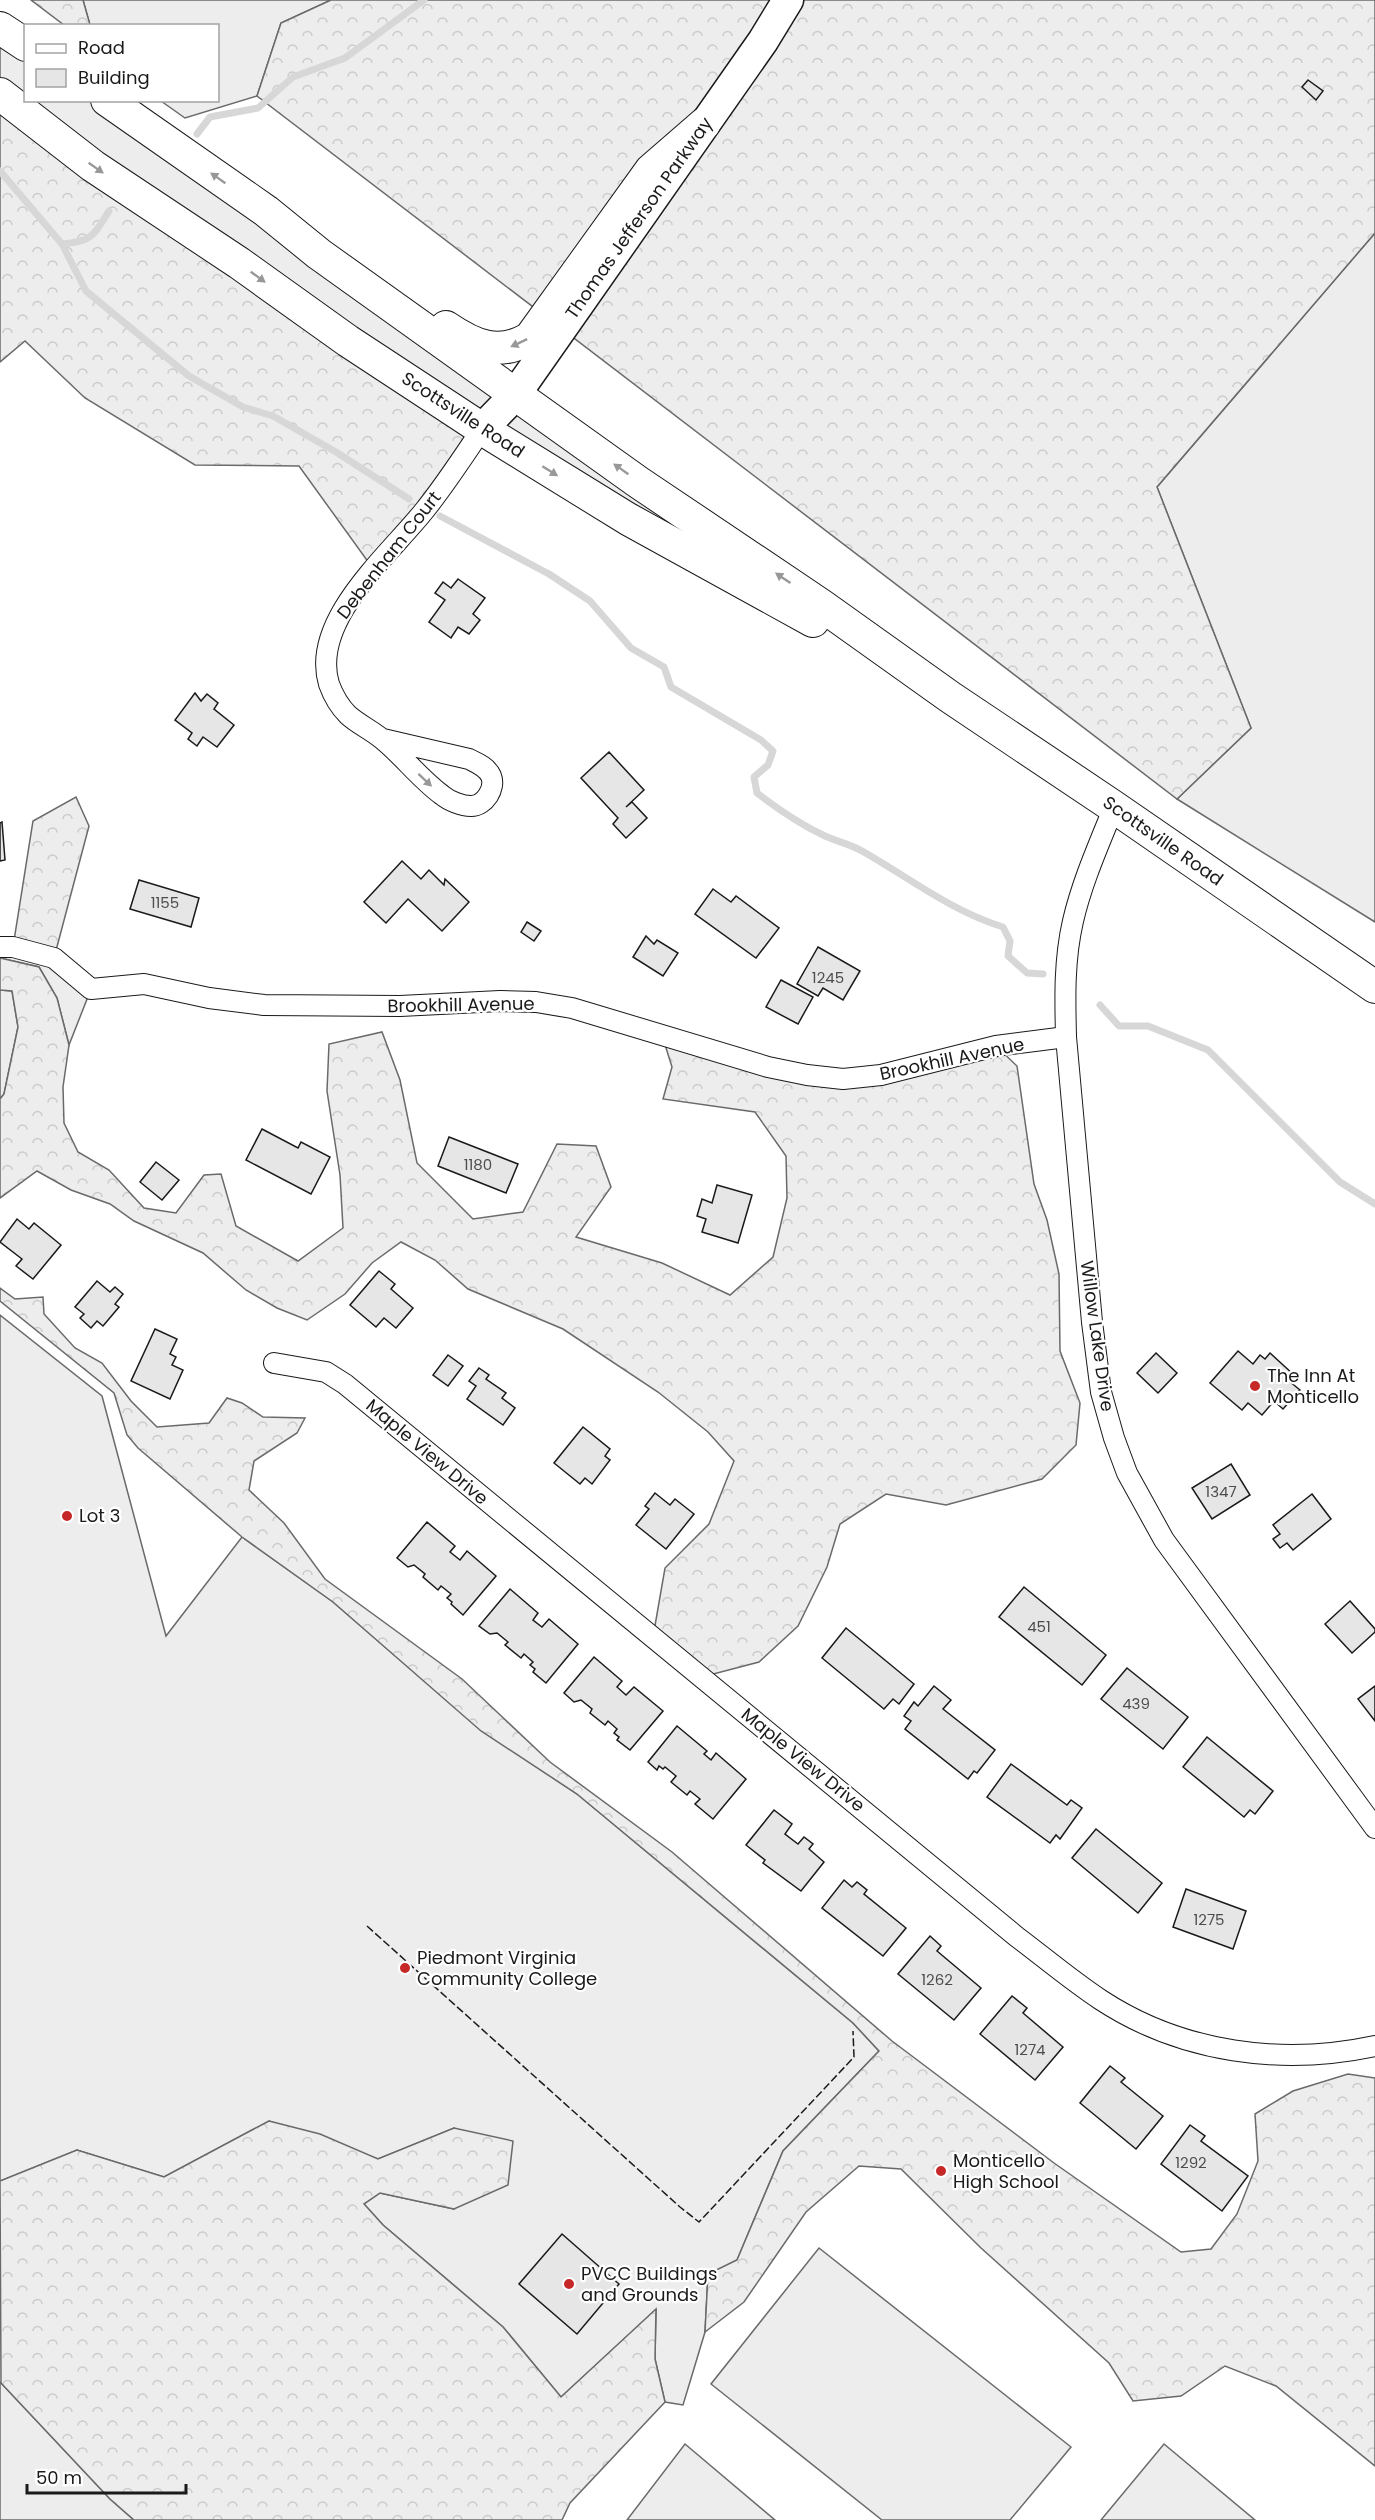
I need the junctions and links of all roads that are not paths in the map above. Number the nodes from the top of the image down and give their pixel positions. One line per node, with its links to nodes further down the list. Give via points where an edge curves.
1 (788, 0): 6 (main road, Thomas Jefferson Parkway)
2 (0, 28): 3 (highway)
3 (24, 44)
4 (0, 94): 9 (highway, Scottsville Road, one-way to 9, via 93,166)
5 (110, 102): 7 (highway, Scottsville Road, one-way to 5)
6 (704, 124): 7 (highway, one-way to 7, via 651,170 540,327 530,338 507,348 482,346 463,338); 8 (main road, Thomas Jefferson Parkway)
7 (266, 211): 8 (highway, Scottsville Road, via 319,254)
8 (515, 395): 9 (main road, Thomas Jefferson Parkway); 10 (highway, Scottsville Road, one-way to 8)
9 (482, 429): 10 (highway, Scottsville Road, one-way to 10, via 628,519); 11 (street, Debenham Court, via 425,510 340,614 332,633 327,670 337,701 348,715)
10 (950, 697): 12 (highway, Scottsville Road)
11 (382, 739): 11 (street, Debenham Court, one-way to 11, via 442,796 472,806 488,797 492,786 482,765)
12 (1114, 807): 14 (highway, Scottsville Road); 15 (street, Willow Lake Drive, via 1073,922 1064,991)
13 (0, 947): 15 (street, Brookhill Avenue, via 54,958 91,989 144,984 264,1005 536,1002 572,1008 807,1076 881,1076 996,1046)
14 (1375, 987)
15 (1066, 1037): 17 (street, Willow Lake Drive, via 1092,1322 1101,1392 1114,1438 1164,1540)
16 (274, 1363): 18 (street, Maple View Drive, via 326,1371 345,1384 1008,1929 1103,2001 1149,2025 1231,2051 1312,2055)
17 (1375, 1828)
18 (1375, 2046)

